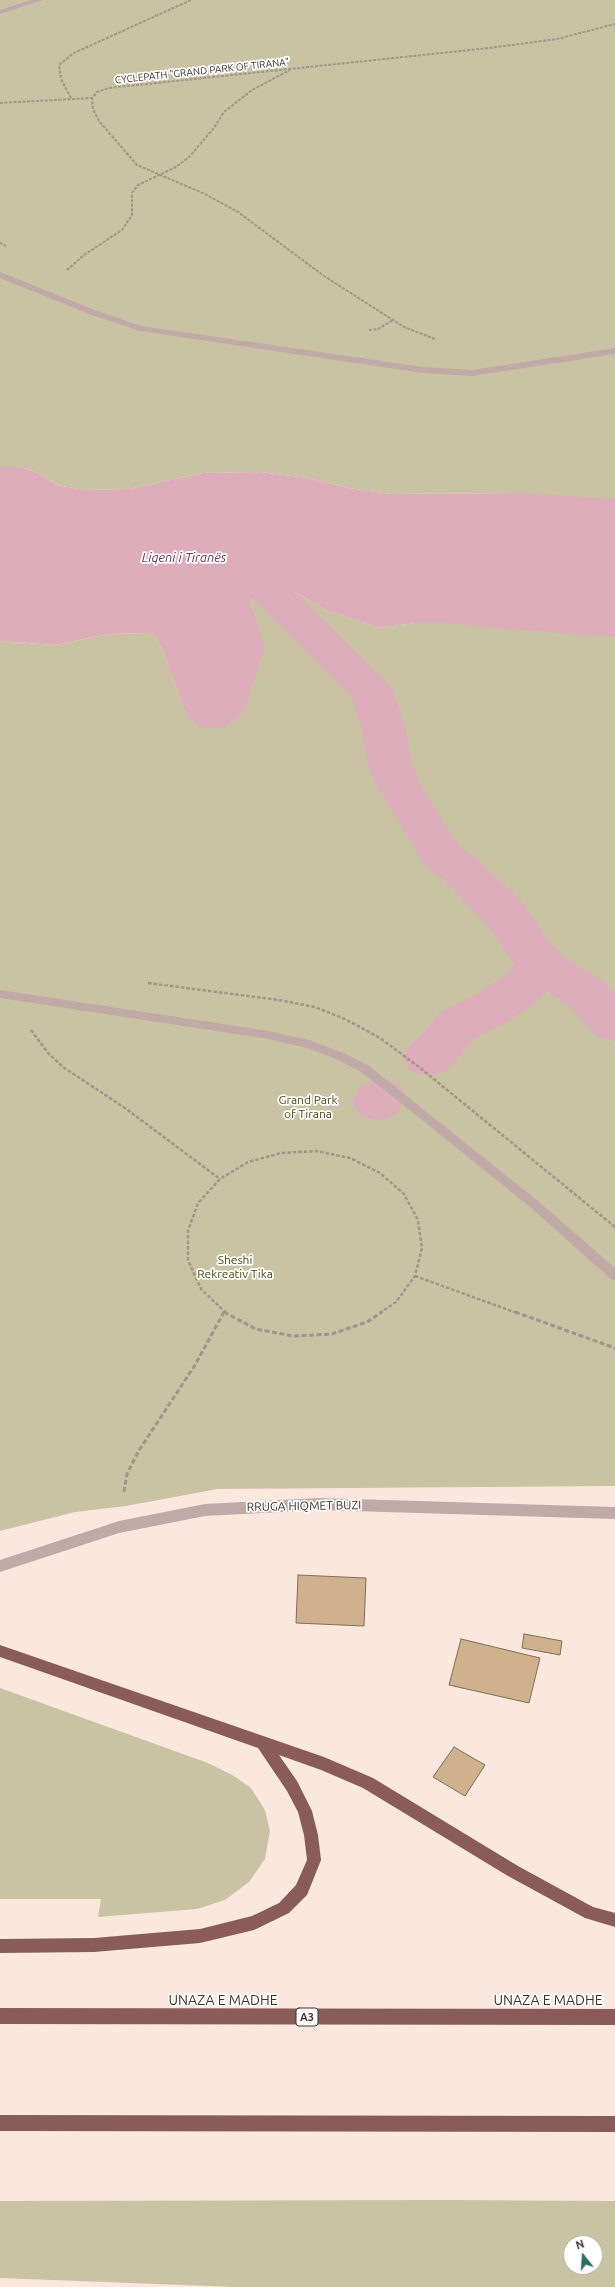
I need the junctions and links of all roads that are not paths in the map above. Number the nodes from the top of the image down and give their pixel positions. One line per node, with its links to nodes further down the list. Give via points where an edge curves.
1 (39, 0): 2 (street)
2 (0, 12)
3 (0, 275): 4 (street, via 92,312 140,328 447,372 472,373 507,369)
4 (615, 351)
5 (5, 995): 6 (street, via 269,1035 309,1044 340,1056 365,1069 400,1096 534,1204)
6 (615, 1274)
7 (615, 1512): 8 (street, RRUGA HIQMET BUZI, via 319,1504 205,1510 119,1526)
8 (0, 1566)
9 (0, 1651): 10 (highway)
10 (264, 1745): 11 (highway, via 324,1764 368,1783 513,1871 590,1913); 12 (highway, via 292,1786 305,1811 311,1835 314,1860 302,1890 284,1908 254,1923 200,1936 94,1945)
11 (615, 1920)
12 (0, 1946)
13 (0, 2016): 14 (highway, UNAZA E MADHE / A3)
14 (615, 2017)
15 (0, 2123): 16 (highway)
16 (615, 2124)

